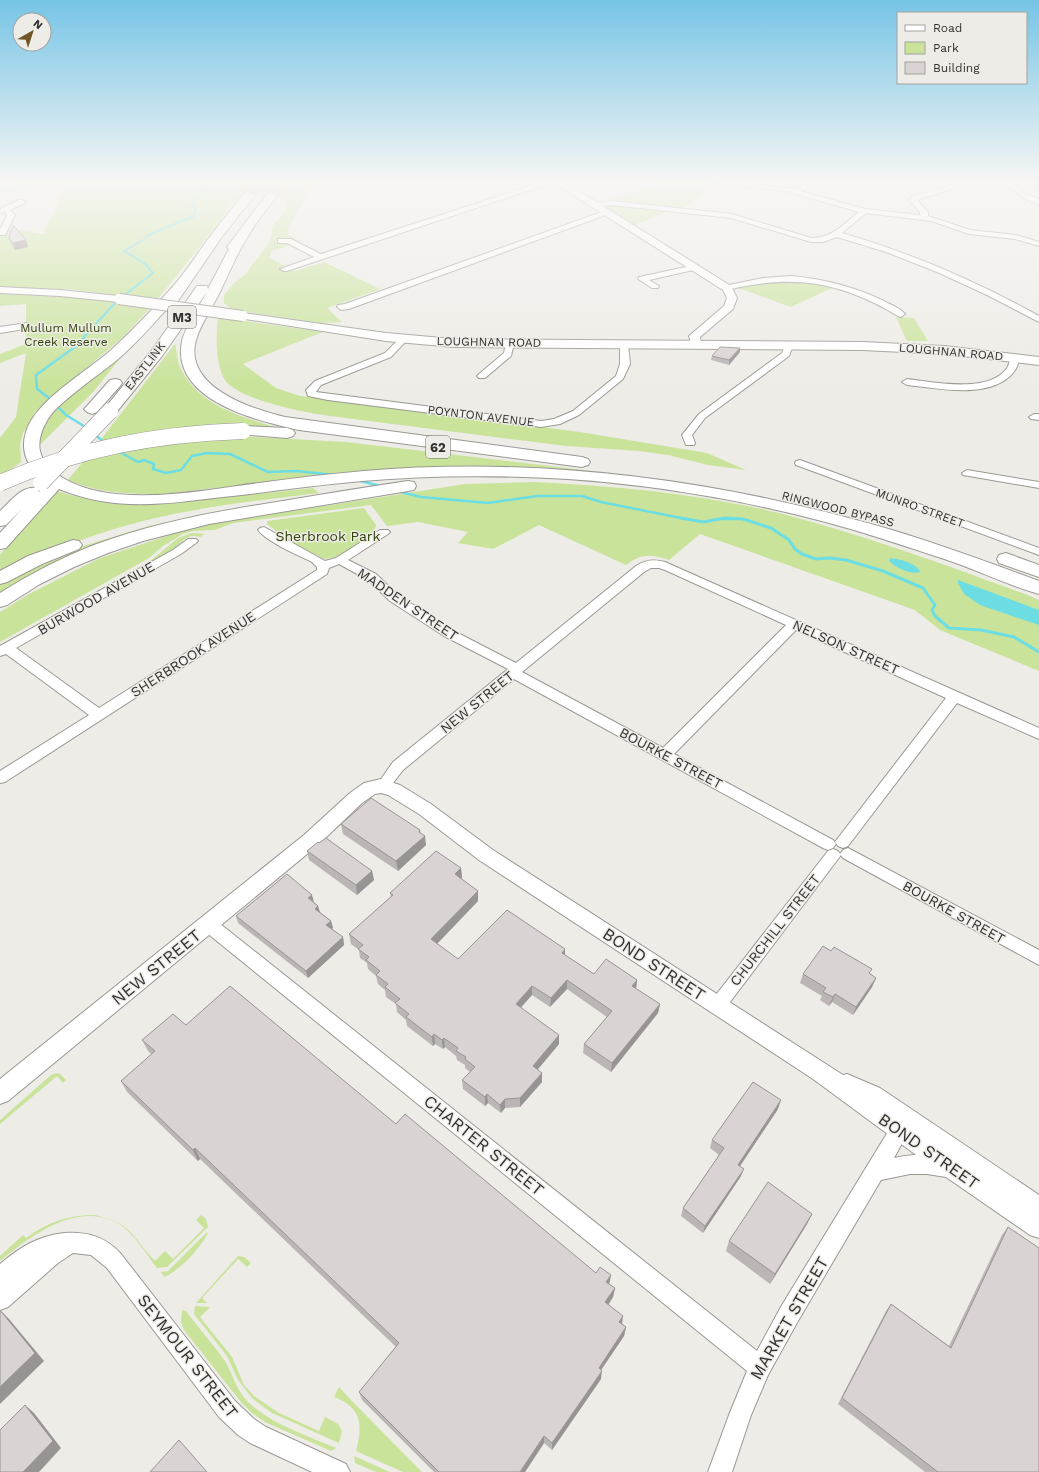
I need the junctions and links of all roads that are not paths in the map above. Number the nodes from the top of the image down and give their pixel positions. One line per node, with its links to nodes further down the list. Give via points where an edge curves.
1 (208, 249): 12 (highway, EASTLINK / M3)
2 (232, 249): 33 (highway, EASTLINK / M3, via 157,352 121,398)
3 (236, 249): 36 (highway, via 189,339 188,351 189,362 201,382 227,401 261,416 300,425)
4 (303, 249): 9 (street)
5 (346, 249): 9 (street)
6 (507, 249): 16 (street)
7 (667, 249): 10 (street)
8 (881, 249): 18 (street, via 987,290)
9 (321, 257): 11 (street)
10 (695, 266): 13 (street, via 642,279); 14 (street)
11 (284, 270)
12 (180, 286): 27 (highway, EASTLINK / M3); 41 (highway, via 114,355 38,419 32,431 29,447 40,472 65,487 82,493 121,499 178,497 407,473 487,470 614,477)
13 (655, 286)
14 (727, 288): 17 (street, via 777,278 808,281 849,290); 24 (street, via 732,298 729,307 694,336)
15 (0, 290): 21 (main road, LOUGHNAN ROAD, bridge, via 119,299)
16 (345, 308)
17 (902, 314)
18 (1039, 319)
19 (27, 326): 20 (street)
20 (0, 330)
21 (404, 339): 22 (main road, LOUGHNAN ROAD, via 454,343); 23 (street, POYNTON AVENUE, via 388,355 318,383 310,392 318,396 541,424 556,422 576,413 620,377 625,364)
22 (510, 343): 23 (main road, LOUGHNAN ROAD); 31 (street, via 508,354)
23 (624, 344): 24 (main road, LOUGHNAN ROAD)
24 (696, 344): 25 (main road, LOUGHNAN ROAD)
25 (787, 345): 26 (main road, LOUGHNAN ROAD); 34 (street, via 786,354 702,416 687,435)
26 (862, 346): 28 (main road, LOUGHNAN ROAD, via 944,350); 29 (main road, LOUGHNAN ROAD, via 928,346)
27 (140, 348)
28 (1014, 358): 29 (main road, LOUGHNAN ROAD); 32 (street, via 1013,367 1008,372 997,380 980,386 962,389)
29 (1039, 360)
30 (122, 374): 33 (highway, EASTLINK)
31 (482, 376)
32 (907, 382)
33 (107, 409): 38 (highway, EASTLINK, bridge, via 75,429); 38 (highway, bridge, via 94,439)
34 (690, 443)
35 (800, 463): 49 (street, MUNRO STREET)
36 (632, 468): 39 (highway, 62, bridge, via 344,437 243,431 192,433 127,443 57,461); 53 (highway, RINGWOOD BYPASS, via 735,484 828,505 930,534)
37 (967, 473): 40 (street)
38 (41, 482): 43 (highway, EASTLINK); 44 (highway, EASTLINK); 48 (highway)
39 (0, 483)
40 (1039, 485)
41 (722, 494): 42 (highway, via 628,482 565,477 509,477 440,482); 55 (highway, RINGWOOD BYPASS, via 793,508 879,531 950,554)
42 (342, 495): 54 (highway, via 250,504 160,519 87,540 35,560); 56 (highway, via 204,519 126,539 58,567)
43 (0, 500)
44 (0, 521)
45 (264, 530): 52 (street)
46 (384, 532): 50 (street, SHERBROOK AVENUE)
47 (192, 541): 58 (street, BURWOOD AVENUE)
48 (0, 544)
49 (1039, 552)
50 (340, 560): 52 (street, SHERBROOK AVENUE); 59 (street, MADDEN STREET, via 372,577 394,598 448,633)
51 (651, 564): 57 (street, NELSON STREET, via 660,564); 59 (street, NEW STREET, via 640,569)
52 (323, 566): 61 (street, SHERBROOK AVENUE, via 322,571)
53 (1039, 571)
54 (0, 578)
55 (1039, 588)
56 (0, 601)
57 (794, 624): 60 (street, NELSON STREET); 63 (street)
58 (4, 650): 61 (street)
59 (515, 671): 63 (street, BOURKE STREET); 65 (street, NEW STREET, via 398,766 386,782)
60 (955, 696): 62 (street, NELSON STREET); 66 (street, CHURCHILL STREET)
61 (99, 715): 64 (street, SHERBROOK AVENUE)
62 (1039, 734)
63 (665, 755): 66 (street, BOURKE STREET)
64 (0, 778)
65 (382, 794): 67 (street, BOND STREET, via 437,829); 67 (street, BOND STREET, via 394,790); 68 (street, NEW STREET, via 363,803 311,840)
66 (838, 849): 69 (street, BOURKE STREET); 70 (street, CHURCHILL STREET)
67 (486, 855): 70 (street, BOND STREET)
68 (208, 924): 71 (street, NEW STREET); 80 (street, CHARTER STREET)
69 (1039, 958)
70 (718, 1005): 72 (street, BOND STREET, via 821,1072 866,1106)
71 (0, 1093)
72 (903, 1125): 73 (street, BOND STREET); 74 (street, MARKET STREET); 75 (street, BOND STREET)
73 (954, 1169): 74 (street, via 913,1163); 76 (street, BOND STREET)
74 (875, 1172): 80 (street, MARKET STREET)
75 (1039, 1209)
76 (1039, 1226)
77 (70, 1243): 78 (street, SEYMOUR STREET, via 41,1248); 79 (street); 81 (street, SEYMOUR STREET, via 88,1242 106,1252 227,1409 246,1427 271,1442)
78 (0, 1278)
79 (0, 1299)
80 (760, 1367): 82 (street, MARKET STREET, via 742,1408)
81 (338, 1472)
82 (720, 1472)

